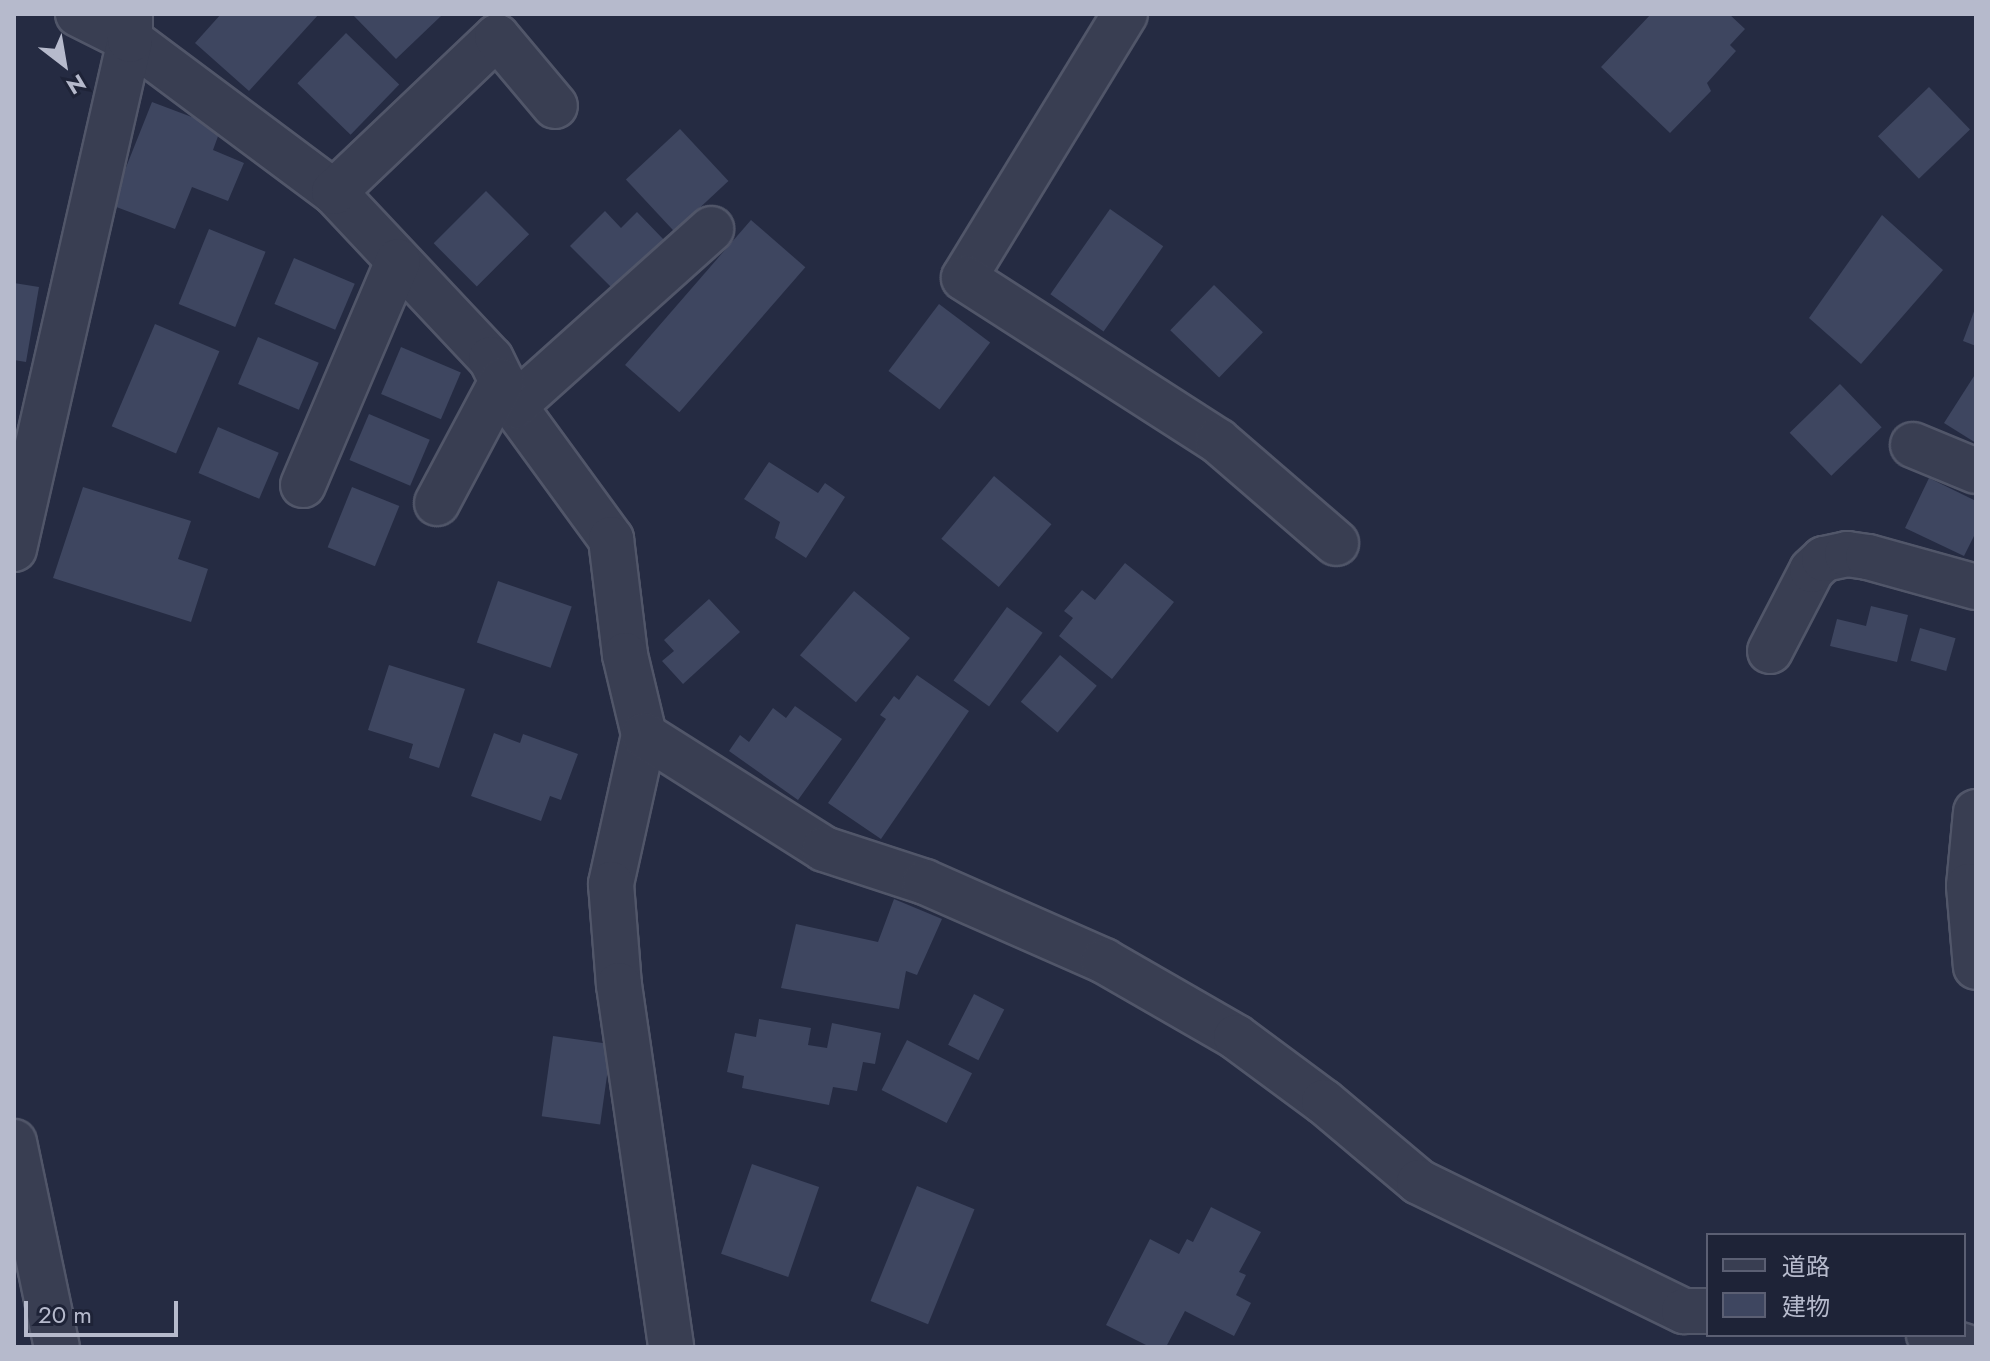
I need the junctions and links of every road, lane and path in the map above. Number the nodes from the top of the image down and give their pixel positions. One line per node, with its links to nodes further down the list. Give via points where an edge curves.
1 (78, 14): 3 (street)
2 (1125, 14): 13 (street, via 964,278 1218,441)
3 (130, 27): 5 (street); 14 (street)
4 (555, 106): 5 (street, via 497,37)
5 (334, 192): 7 (street)
6 (711, 229): 8 (street)
7 (398, 261): 8 (street, via 491,359); 11 (street)
8 (508, 393): 12 (street); 17 (street, via 611,539 625,655)
9 (1913, 445): 10 (street)
10 (1976, 471)
11 (303, 485)
12 (437, 503)
13 (1336, 543)
14 (14, 549)
15 (1976, 587): 16 (street, via 1868,557 1824,559 1812,570)
16 (1770, 651)
17 (644, 735): 21 (street, via 824,849 925,882 1104,961 1236,1037 1419,1182 1684,1311); 24 (street, via 611,884 619,985)
18 (1976, 812): 19 (street, via 1969,886)
19 (1976, 967)
20 (14, 1142): 23 (street)
21 (1706, 1311)
22 (1935, 1337): 25 (street)
23 (57, 1347)
24 (671, 1347)
25 (1965, 1347)

